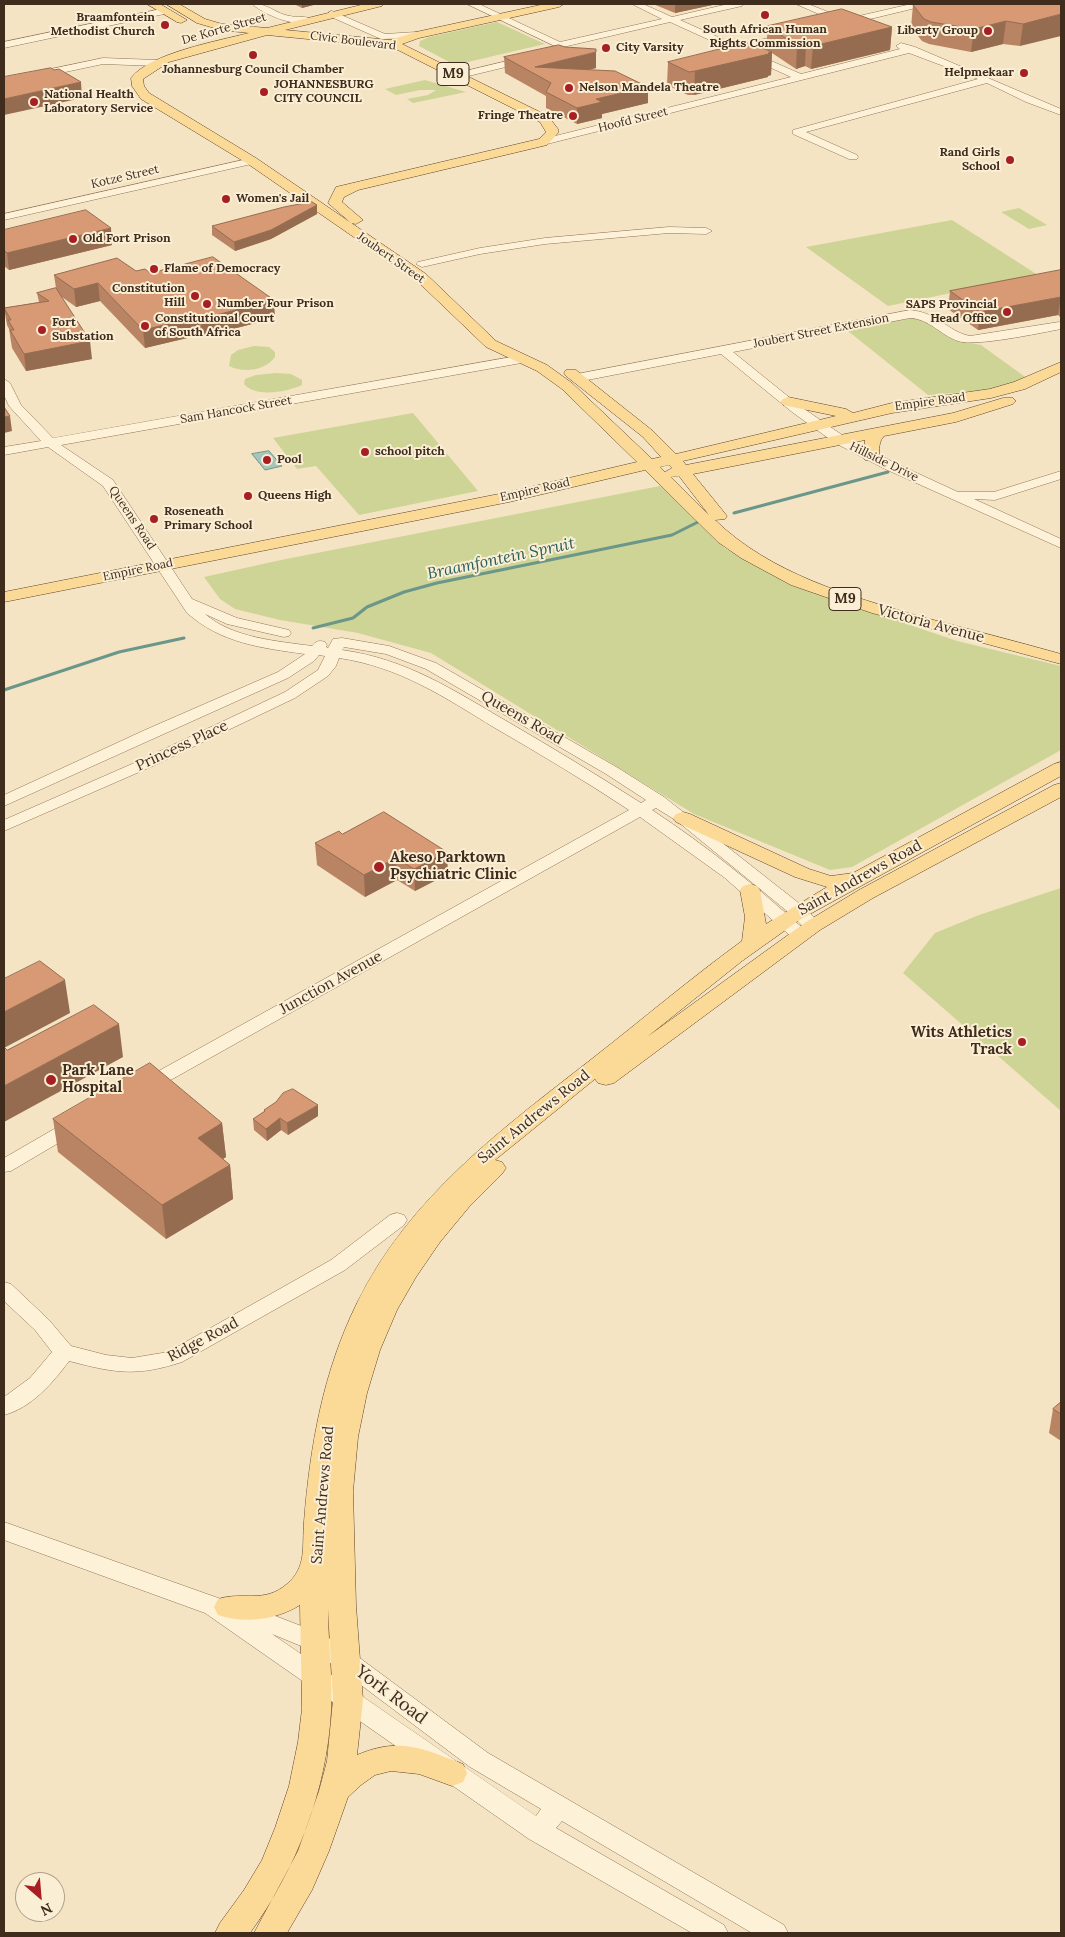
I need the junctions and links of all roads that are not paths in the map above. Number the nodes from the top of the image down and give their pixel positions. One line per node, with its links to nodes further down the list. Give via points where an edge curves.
1 (152, 4): 10 (main road)
2 (257, 4): 15 (street)
3 (371, 4): 11 (main road, De Korte Street / M9)
4 (472, 4): 12 (street)
5 (559, 4): 12 (main road)
6 (636, 4): 13 (street)
7 (739, 4): 13 (street)
8 (801, 4): 14 (street)
9 (921, 4): 14 (street)
10 (168, 8): 18 (main road, M9, via 208,24); 22 (street); 25 (main road, via 192,27 196,36)
11 (332, 14): 15 (main road, De Korte Street / M9); 20 (street, Civic Boulevard, via 384,37)
12 (500, 17): 13 (street, via 558,44); 20 (main road)
13 (671, 19): 24 (street)
14 (845, 22): 16 (street); 17 (street)
15 (284, 23): 18 (main road, De Korte Street / M9)
16 (826, 26)
17 (861, 29)
18 (265, 32): 21 (main road, Civic Boulevard / M9); 25 (main road, De Korte Street / M9)
19 (799, 33): 24 (street)
20 (416, 35): 21 (main road)
21 (391, 44): 29 (main road, Civic Boulevard / M9)
22 (4, 45)
23 (902, 47): 30 (street, Hoofd Street); 31 (street); 33 (street)
24 (735, 48): 30 (street)
25 (161, 62): 27 (street, De Korte Street, via 108,61); 28 (main road, M9)
26 (507, 64): 29 (street)
27 (73, 68): 28 (street, via 108,65); 32 (street, De Korte Street)
28 (142, 73): 39 (main road, Joubert Street / M9, via 137,82 145,96)
29 (456, 76): 35 (main road, Civic Boulevard / M9)
30 (800, 77): 36 (street, Hoofd Street)
31 (983, 81): 33 (street); 38 (street, via 797,131)
32 (4, 82)
33 (1039, 103): 34 (street)
34 (1061, 112)
35 (544, 119): 36 (street, Civic Boulevard, via 569,128); 37 (main road, via 552,133)
36 (597, 129): 37 (street, Hoofd Street)
37 (543, 142): 40 (main road, Hoofd Street / M9)
38 (853, 157)
39 (252, 161): 41 (main road, Joubert Street / M9); 42 (street, Kotze Street)
40 (353, 188): 41 (main road, Hoofd Street, via 323,193); 44 (main road, Joubert Street / M9, via 339,195 336,205)
41 (296, 191): 47 (main road, Joubert Street / M9, via 421,277 491,344)
42 (4, 217)
43 (706, 231): 44 (street, via 670,230 545,241)
44 (422, 264): 49 (main road, Joubert Street / M9, via 448,284 495,330 549,358)
45 (1059, 326): 46 (street, Joubert Street Extension, via 970,340 957,336 928,316 910,314)
46 (724, 350): 49 (street, Joubert Street Extension); 52 (street, Hillside Drive)
47 (517, 356): 57 (street, Sam Hancock Street, via 467,368); 60 (main road, Joubert Street / M9, via 553,374)
48 (1061, 366): 53 (main road, Empire Road, via 1004,391 920,402)
49 (577, 378): 61 (main road, Joubert Street / M9, via 627,416)
50 (1061, 378): 55 (main road, Empire Road, via 986,409)
51 (4, 383): 57 (street, Queens Road, via 15,406)
52 (788, 402): 53 (main road, via 836,413); 54 (street, Hillside Drive)
53 (863, 414): 54 (main road, Empire Road)
54 (818, 425): 56 (street, Hillside Drive); 61 (main road, Empire Road)
55 (879, 432): 56 (main road, Empire Road); 59 (main road, via 870,445)
56 (840, 440): 59 (street, Hillside Drive); 61 (main road, Empire Road)
57 (50, 443): 58 (street, Sam Hancock Street); 68 (street, Queens Road, via 108,483)
58 (4, 452)
59 (871, 457): 64 (street, Hillside Drive)
60 (646, 464): 61 (main road, Empire Road); 63 (main road, Joubert Street / M9); 68 (main road, Empire Road)
61 (676, 465): 63 (main road, Empire Road); 72 (main road, Victoria Avenue / M9, via 724,521 760,548 801,569 874,595)
62 (1061, 475): 65 (street)
63 (660, 476): 68 (main road, Empire Road); 73 (main road, Victoria Avenue / M9, via 724,538 745,554 786,576 882,611)
64 (949, 493): 65 (street); 66 (street, Hillside Drive)
65 (994, 496): 66 (street, via 1007,516)
66 (1023, 527): 67 (street, Hillside Drive)
67 (1061, 544)
68 (166, 570): 69 (main road, Empire Road); 70 (main road, Empire Road); 71 (street, Queens Road, via 197,616 210,625 259,641)
69 (4, 597)
70 (4, 609)
71 (328, 646): 76 (street, Queens Road, via 389,650 431,666); 77 (street, Princess Place, via 283,675); 78 (street, Queens Road, via 416,676); 80 (street, Princess Place, via 329,666 290,695)
72 (1061, 646)
73 (1061, 659)
74 (1061, 768): 81 (main road, Saint Andrews Road)
75 (1061, 789): 83 (main road, Saint Andrews Road, via 866,894)
76 (658, 800): 78 (street, Junction Avenue); 79 (street, Queens Road)
77 (4, 801)
78 (643, 809): 82 (street, Queens Road); 85 (street, Junction Avenue)
79 (683, 818): 81 (main road, via 819,879 830,882); 83 (street, Queens Road)
80 (4, 826)
81 (863, 876): 83 (main road, Saint Andrews Road)
82 (750, 890): 83 (street, Queens Road); 84 (main road, via 755,910)
83 (799, 923): 84 (main road, Saint Andrews Road); 96 (main road, Saint Andrews Road, via 737,983 658,1038 538,1130 457,1204 410,1264 376,1328 359,1374 344,1442 340,1494)
84 (752, 944): 93 (main road, Saint Andrews Road, via 498,1144 454,1185 397,1254 377,1287 342,1369 324,1457)
85 (131, 1094)
86 (91, 1117): 87 (street)
87 (4, 1166)
88 (397, 1220): 90 (street, Ridge Road, via 338,1266 174,1357 158,1363 121,1366)
89 (4, 1289): 90 (street, via 42,1325)
90 (64, 1352): 91 (street, via 36,1387)
91 (4, 1407)
92 (4, 1531): 94 (street, York Road)
93 (316, 1570): 94 (main road, via 305,1586 283,1602 258,1608); 95 (main road, Saint Andrews Road)
94 (220, 1606): 95 (street, York Road); 97 (street, York Road)
95 (314, 1641): 96 (street, York Road); 97 (main road, Saint Andrews Road)
96 (345, 1660): 98 (main road, Saint Andrews Road); 101 (street, York Road, via 479,1760)
97 (316, 1678): 98 (street, York Road); 103 (main road, Saint Andrews Road, via 316,1717 298,1810 263,1888)
98 (348, 1699): 99 (street, York Road); 100 (main road, Saint Andrews Road)
99 (452, 1773): 100 (main road, via 410,1757 394,1757 364,1765); 102 (street, York Road)
100 (336, 1789): 104 (main road, Saint Andrews Road, via 319,1838)
101 (558, 1808): 102 (street); 106 (street, York Road)
102 (538, 1832): 105 (street, York Road)
103 (231, 1933)
104 (270, 1933)
105 (715, 1933)
106 (775, 1933)

